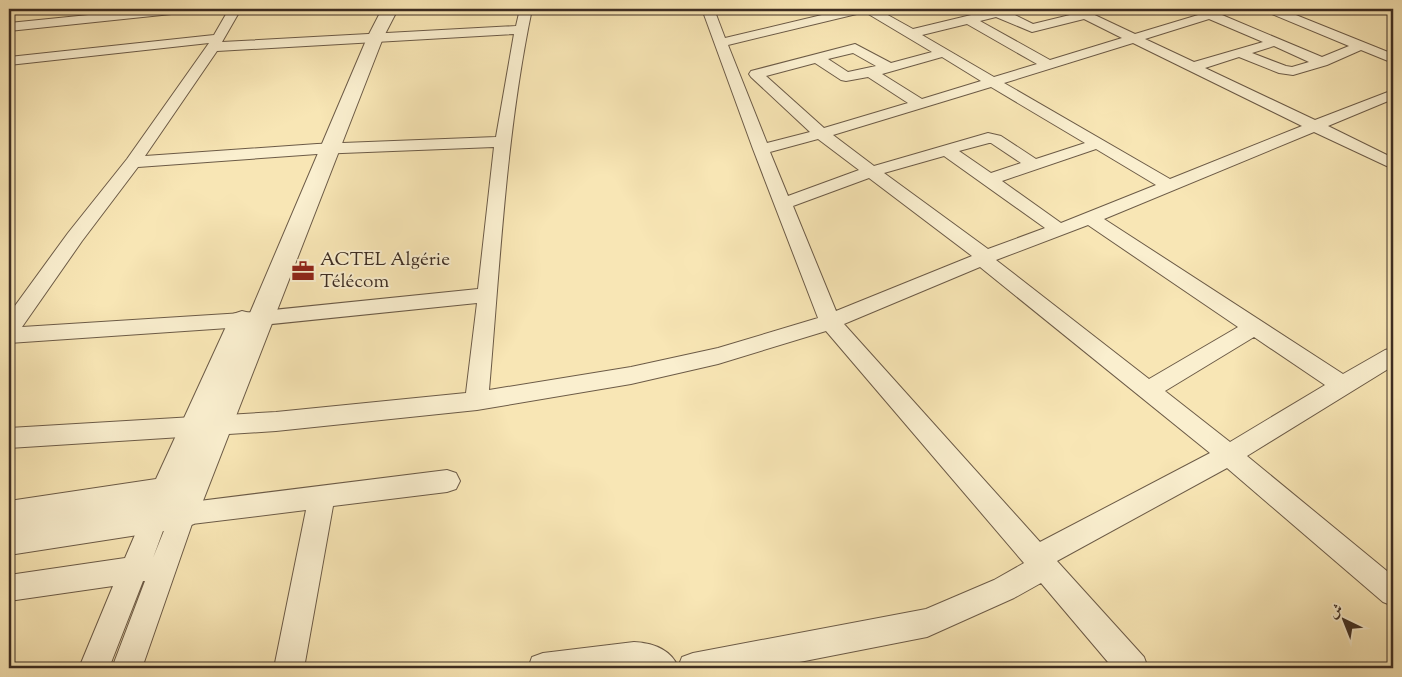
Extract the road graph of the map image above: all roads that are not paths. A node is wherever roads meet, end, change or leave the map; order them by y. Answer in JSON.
{"nodes":[{"id":1,"x":181,"y":9,"type":"edge"},
{"id":2,"x":235,"y":9,"type":"edge"},
{"id":3,"x":374,"y":9,"type":"edge"},
{"id":4,"x":390,"y":9,"type":"edge"},
{"id":5,"x":526,"y":9,"type":"edge"},
{"id":6,"x":708,"y":9,"type":"edge"},
{"id":7,"x":861,"y":9,"type":"edge"},
{"id":8,"x":869,"y":9,"type":"edge"},
{"id":9,"x":1230,"y":9,"type":"edge"},
{"id":10,"x":1271,"y":9,"type":"edge"},
{"id":11,"x":1079,"y":12,"type":"edge"},
{"id":12,"x":22,"y":15,"type":"dead end"},
{"id":13,"x":1210,"y":15,"type":"junction"},
{"id":14,"x":969,"y":20,"type":"junction"},
{"id":15,"x":10,"y":28,"type":"edge"},
{"id":16,"x":1032,"y":28,"type":"junction"},
{"id":17,"x":522,"y":30,"type":"junction"},
{"id":18,"x":910,"y":34,"type":"junction"},
{"id":19,"x":999,"y":37,"type":"junction"},
{"id":20,"x":370,"y":38,"type":"junction"},
{"id":21,"x":1136,"y":39,"type":"junction"},
{"id":22,"x":1274,"y":42,"type":"junction"},
{"id":23,"x":216,"y":43,"type":"junction"},
{"id":24,"x":720,"y":43,"type":"junction"},
{"id":25,"x":1362,"y":45,"type":"junction"},
{"id":26,"x":1240,"y":53,"type":"junction"},
{"id":27,"x":942,"y":54,"type":"junction"},
{"id":28,"x":817,"y":58,"type":"junction"},
{"id":29,"x":1393,"y":59,"type":"edge"},
{"id":30,"x":9,"y":61,"type":"edge"},
{"id":31,"x":1322,"y":62,"type":"junction"},
{"id":32,"x":1049,"y":65,"type":"junction"},
{"id":33,"x":1192,"y":67,"type":"junction"},
{"id":34,"x":889,"y":68,"type":"junction"},
{"id":35,"x":870,"y":72,"type":"junction"},
{"id":36,"x":756,"y":74,"type":"junction"},
{"id":37,"x":734,"y":80,"type":"junction"},
{"id":38,"x":992,"y":83,"type":"junction"},
{"id":39,"x":1393,"y":94,"type":"edge"},
{"id":40,"x":920,"y":104,"type":"junction"},
{"id":41,"x":1315,"y":127,"type":"junction"},
{"id":42,"x":821,"y":134,"type":"junction"},
{"id":43,"x":503,"y":142,"type":"junction"},
{"id":44,"x":1097,"y":144,"type":"junction"},
{"id":45,"x":323,"y":148,"type":"junction"},
{"id":46,"x":761,"y":149,"type":"junction"},
{"id":47,"x":947,"y":150,"type":"junction"},
{"id":48,"x":133,"y":162,"type":"junction"},
{"id":49,"x":1393,"y":164,"type":"edge"},
{"id":50,"x":1035,"y":165,"type":"junction"},
{"id":51,"x":870,"y":172,"type":"junction"},
{"id":52,"x":988,"y":180,"type":"junction"},
{"id":53,"x":1170,"y":186,"type":"junction"},
{"id":54,"x":783,"y":204,"type":"junction"},
{"id":55,"x":1090,"y":218,"type":"junction"},
{"id":56,"x":1059,"y":230,"type":"junction"},
{"id":57,"x":984,"y":258,"type":"junction"},
{"id":58,"x":488,"y":295,"type":"junction"},
{"id":59,"x":252,"y":318,"type":"junction"},
{"id":60,"x":830,"y":322,"type":"junction"},
{"id":61,"x":1254,"y":327,"type":"junction"},
{"id":62,"x":9,"y":329,"type":"edge"},
{"id":63,"x":9,"y":335,"type":"edge"},
{"id":64,"x":1393,"y":356,"type":"edge"},
{"id":65,"x":1342,"y":385,"type":"junction"},
{"id":66,"x":1147,"y":391,"type":"junction"},
{"id":67,"x":477,"y":401,"type":"junction"},
{"id":68,"x":205,"y":427,"type":"junction"},
{"id":69,"x":9,"y":438,"type":"edge"},
{"id":70,"x":1229,"y":455,"type":"junction"},
{"id":71,"x":447,"y":481,"type":"dead end"},
{"id":72,"x":322,"y":496,"type":"junction"},
{"id":73,"x":174,"y":502,"type":"junction"},
{"id":74,"x":9,"y":515,"type":"edge"},
{"id":75,"x":9,"y":540,"type":"edge"},
{"id":76,"x":1040,"y":563,"type":"junction"},
{"id":77,"x":165,"y":565,"type":"junction"},
{"id":78,"x":134,"y":569,"type":"junction"},
{"id":79,"x":9,"y":588,"type":"edge"},
{"id":80,"x":1393,"y":593,"type":"edge"},
{"id":81,"x":94,"y":668,"type":"edge"},
{"id":82,"x":127,"y":668,"type":"edge"},
{"id":83,"x":289,"y":668,"type":"edge"},
{"id":84,"x":544,"y":668,"type":"edge"},
{"id":85,"x":664,"y":668,"type":"edge"},
{"id":86,"x":693,"y":668,"type":"edge"},
{"id":87,"x":1133,"y":668,"type":"edge"}],
"edges":[{"from":1,"to":15,"type":"street"},
{"from":2,"to":23,"type":"street"},
{"from":3,"to":20,"type":"street"},
{"from":4,"to":20,"type":"street"},
{"from":5,"to":17,"type":"street"},
{"from":6,"to":24,"type":"street"},
{"from":7,"to":24,"type":"street"},
{"from":8,"to":18,"type":"street"},
{"from":9,"to":13,"type":"street"},
{"from":10,"to":25,"type":"street"},
{"from":11,"to":16,"type":"street"},
{"from":11,"to":21,"type":"street"},
{"from":12,"to":15,"type":"street"},
{"from":13,"to":21,"type":"street"},
{"from":13,"to":22,"type":"street"},
{"from":14,"to":16,"type":"street"},
{"from":14,"to":18,"type":"street"},
{"from":14,"to":19,"type":"street"},
{"from":16,"to":19,"type":"street"},
{"from":17,"to":20,"type":"street"},
{"from":17,"to":43,"type":"street"},
{"from":18,"to":27,"type":"street"},
{"from":19,"to":32,"type":"street"},
{"from":20,"to":23,"type":"street"},
{"from":20,"to":45,"type":"street"},
{"from":21,"to":32,"type":"street"},
{"from":21,"to":33,"type":"street"},
{"from":22,"to":26,"type":"street"},
{"from":22,"to":31,"type":"street"},
{"from":23,"to":30,"type":"street"},
{"from":23,"to":48,"type":"street"},
{"from":24,"to":37,"type":"street"},
{"from":25,"to":29,"type":"street"},
{"from":25,"to":31,"type":"street"},
{"from":26,"to":31,"type":"street"},
{"from":26,"to":33,"type":"street"},
{"from":27,"to":34,"type":"street"},
{"from":27,"to":38,"type":"street"},
{"from":28,"to":34,"type":"street"},
{"from":28,"to":35,"type":"street"},
{"from":28,"to":36,"type":"street"},
{"from":32,"to":38,"type":"street"},
{"from":33,"to":41,"type":"street"},
{"from":34,"to":35,"type":"street"},
{"from":35,"to":40,"type":"street"},
{"from":36,"to":37,"type":"street"},
{"from":36,"to":42,"type":"street"},
{"from":37,"to":46,"type":"street"},
{"from":38,"to":40,"type":"street"},
{"from":38,"to":44,"type":"street"},
{"from":39,"to":41,"type":"street"},
{"from":40,"to":42,"type":"street"},
{"from":41,"to":49,"type":"street"},
{"from":41,"to":53,"type":"street"},
{"from":42,"to":46,"type":"street"},
{"from":42,"to":51,"type":"street"},
{"from":43,"to":45,"type":"street"},
{"from":43,"to":58,"type":"street"},
{"from":44,"to":50,"type":"street"},
{"from":44,"to":53,"type":"street"},
{"from":45,"to":48,"type":"street"},
{"from":45,"to":59,"type":"street"},
{"from":46,"to":54,"type":"street"},
{"from":47,"to":50,"type":"street"},
{"from":47,"to":51,"type":"street"},
{"from":47,"to":52,"type":"street"},
{"from":48,"to":62,"type":"street"},
{"from":50,"to":52,"type":"street"},
{"from":51,"to":54,"type":"street"},
{"from":51,"to":57,"type":"street"},
{"from":52,"to":56,"type":"street"},
{"from":53,"to":55,"type":"street"},
{"from":54,"to":60,"type":"street"},
{"from":55,"to":56,"type":"street"},
{"from":55,"to":61,"type":"street"},
{"from":56,"to":57,"type":"street"},
{"from":57,"to":60,"type":"street"},
{"from":57,"to":66,"type":"street"},
{"from":58,"to":59,"type":"street"},
{"from":58,"to":67,"type":"street"},
{"from":59,"to":63,"type":"street"},
{"from":59,"to":68,"type":"street"},
{"from":60,"to":67,"type":"street"},
{"from":60,"to":76,"type":"street"},
{"from":61,"to":65,"type":"street"},
{"from":61,"to":66,"type":"street"},
{"from":64,"to":65,"type":"street"},
{"from":65,"to":70,"type":"street"},
{"from":66,"to":70,"type":"street"},
{"from":67,"to":68,"type":"street"},
{"from":68,"to":69,"type":"street"},
{"from":68,"to":73,"type":"street"},
{"from":70,"to":76,"type":"street"},
{"from":70,"to":80,"type":"street"},
{"from":71,"to":72,"type":"street"},
{"from":72,"to":73,"type":"street"},
{"from":72,"to":83,"type":"street"},
{"from":73,"to":74,"type":"street"},
{"from":73,"to":75,"type":"street"},
{"from":73,"to":77,"type":"street"},
{"from":73,"to":78,"type":"street"},
{"from":76,"to":86,"type":"street"},
{"from":76,"to":87,"type":"street"},
{"from":77,"to":78,"type":"street"},
{"from":77,"to":82,"type":"street"},
{"from":78,"to":79,"type":"street"},
{"from":78,"to":81,"type":"street"},
{"from":84,"to":85,"type":"street"}]}
